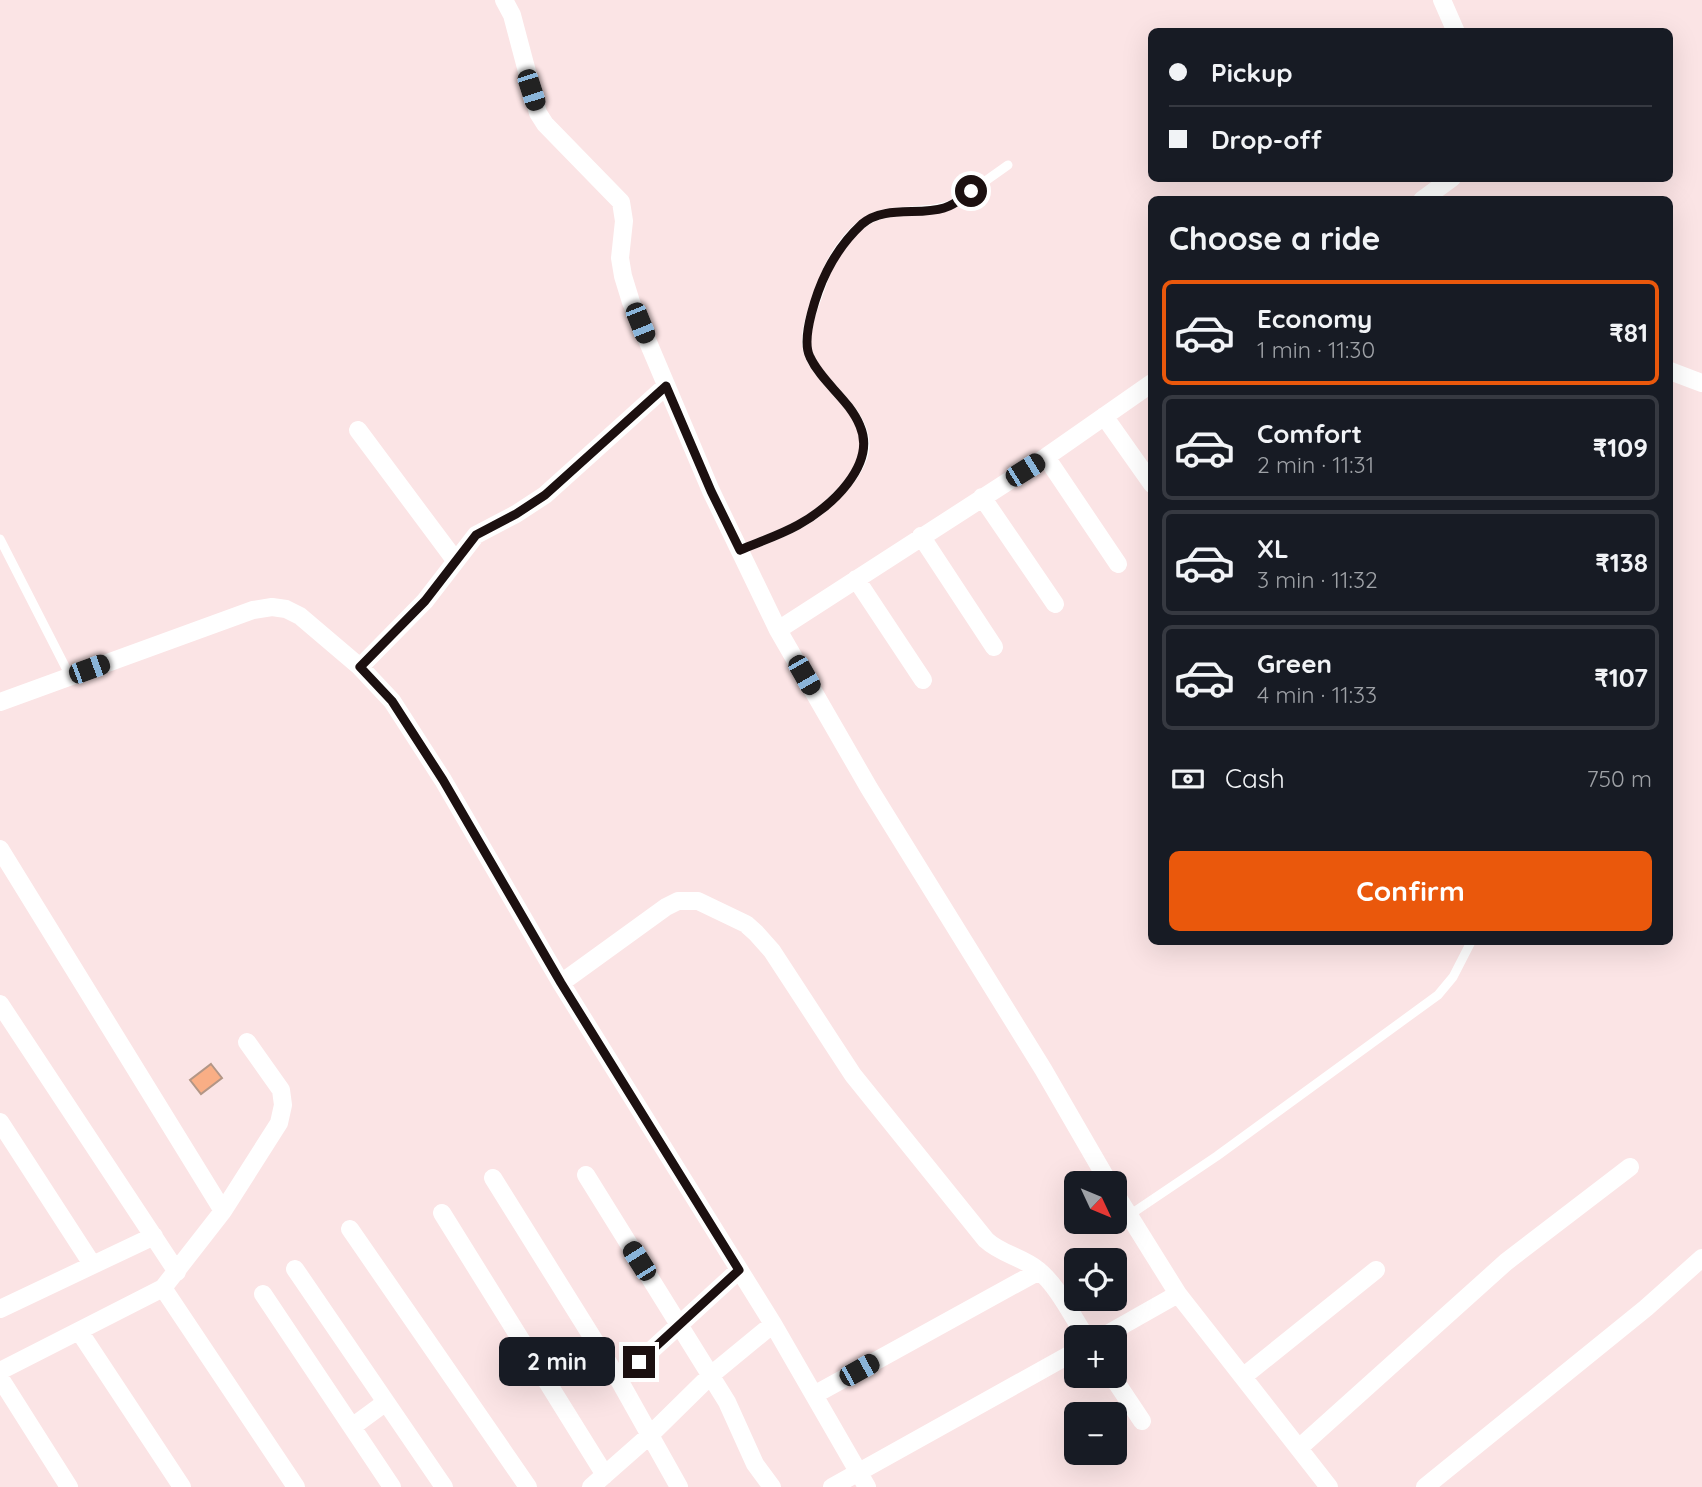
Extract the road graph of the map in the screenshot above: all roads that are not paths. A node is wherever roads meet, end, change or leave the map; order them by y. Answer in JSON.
{"nodes":[{"id":1,"x":504,"y":0,"type":"edge"},
{"id":2,"x":1442,"y":0,"type":"edge"},
{"id":3,"x":1454,"y":28,"type":"edge"},
{"id":4,"x":1008,"y":165,"type":"dead end"},
{"id":5,"x":1447,"y":182,"type":"edge"},
{"id":6,"x":1427,"y":196,"type":"edge"},
{"id":7,"x":1673,"y":373,"type":"edge"},
{"id":8,"x":1702,"y":383,"type":"edge"},
{"id":9,"x":666,"y":386,"type":"junction"},
{"id":10,"x":1148,"y":386,"type":"edge"},
{"id":11,"x":1104,"y":416,"type":"junction"},
{"id":12,"x":358,"y":430,"type":"dead end"},
{"id":13,"x":1046,"y":457,"type":"junction"},
{"id":14,"x":1148,"y":478,"type":"edge"},
{"id":15,"x":982,"y":497,"type":"junction"},
{"id":16,"x":921,"y":536,"type":"junction"},
{"id":17,"x":0,"y":539,"type":"edge"},
{"id":18,"x":740,"y":550,"type":"junction"},
{"id":19,"x":455,"y":560,"type":"junction"},
{"id":20,"x":1118,"y":564,"type":"dead end"},
{"id":21,"x":856,"y":579,"type":"junction"},
{"id":22,"x":1055,"y":604,"type":"dead end"},
{"id":23,"x":778,"y":630,"type":"junction"},
{"id":24,"x":994,"y":647,"type":"dead end"},
{"id":25,"x":360,"y":667,"type":"junction"},
{"id":26,"x":70,"y":676,"type":"junction"},
{"id":27,"x":923,"y":680,"type":"dead end"},
{"id":28,"x":0,"y":702,"type":"edge"},
{"id":29,"x":0,"y":849,"type":"edge"},
{"id":30,"x":1469,"y":945,"type":"edge"},
{"id":31,"x":561,"y":983,"type":"junction"},
{"id":32,"x":0,"y":1004,"type":"edge"},
{"id":33,"x":247,"y":1042,"type":"dead end"},
{"id":34,"x":0,"y":1122,"type":"edge"},
{"id":35,"x":1630,"y":1167,"type":"dead end"},
{"id":36,"x":1102,"y":1171,"type":"edge"},
{"id":37,"x":586,"y":1175,"type":"dead end"},
{"id":38,"x":493,"y":1178,"type":"dead end"},
{"id":39,"x":223,"y":1211,"type":"junction"},
{"id":40,"x":442,"y":1213,"type":"dead end"},
{"id":41,"x":1128,"y":1216,"type":"joint"},
{"id":42,"x":350,"y":1229,"type":"dead end"},
{"id":43,"x":154,"y":1236,"type":"junction"},
{"id":44,"x":1702,"y":1258,"type":"edge"},
{"id":45,"x":92,"y":1264,"type":"junction"},
{"id":46,"x":295,"y":1269,"type":"dead end"},
{"id":47,"x":739,"y":1270,"type":"junction"},
{"id":48,"x":1376,"y":1270,"type":"dead end"},
{"id":49,"x":1039,"y":1271,"type":"junction"},
{"id":50,"x":177,"y":1272,"type":"junction"},
{"id":51,"x":163,"y":1288,"type":"junction"},
{"id":52,"x":263,"y":1294,"type":"dead end"},
{"id":53,"x":1178,"y":1294,"type":"junction"},
{"id":54,"x":0,"y":1309,"type":"edge"},
{"id":55,"x":773,"y":1324,"type":"junction"},
{"id":56,"x":680,"y":1325,"type":"junction"},
{"id":57,"x":1078,"y":1325,"type":"edge"},
{"id":58,"x":1122,"y":1325,"type":"edge"},
{"id":59,"x":79,"y":1331,"type":"junction"},
{"id":60,"x":1064,"y":1358,"type":"edge"},
{"id":61,"x":0,"y":1371,"type":"edge"},
{"id":62,"x":711,"y":1375,"type":"junction"},
{"id":63,"x":1244,"y":1376,"type":"junction"},
{"id":64,"x":0,"y":1378,"type":"edge"},
{"id":65,"x":619,"y":1380,"type":"junction"},
{"id":66,"x":1120,"y":1388,"type":"edge"},
{"id":67,"x":814,"y":1395,"type":"junction"},
{"id":68,"x":386,"y":1402,"type":"junction"},
{"id":69,"x":1142,"y":1421,"type":"dead end"},
{"id":70,"x":352,"y":1427,"type":"junction"},
{"id":71,"x":650,"y":1435,"type":"junction"},
{"id":72,"x":1299,"y":1448,"type":"junction"},
{"id":73,"x":863,"y":1480,"type":"edge"},
{"id":74,"x":598,"y":1481,"type":"edge"},
{"id":75,"x":69,"y":1487,"type":"edge"},
{"id":76,"x":182,"y":1487,"type":"edge"},
{"id":77,"x":296,"y":1487,"type":"edge"},
{"id":78,"x":392,"y":1487,"type":"edge"},
{"id":79,"x":444,"y":1487,"type":"edge"},
{"id":80,"x":528,"y":1487,"type":"edge"},
{"id":81,"x":679,"y":1487,"type":"edge"},
{"id":82,"x":772,"y":1487,"type":"edge"},
{"id":83,"x":832,"y":1487,"type":"edge"},
{"id":84,"x":1329,"y":1487,"type":"edge"},
{"id":85,"x":1425,"y":1487,"type":"edge"}],
"edges":[{"from":1,"to":9,"type":"street"},
{"from":2,"to":3,"type":"street"},
{"from":4,"to":18,"type":"lane"},
{"from":5,"to":6,"type":"street"},
{"from":7,"to":8,"type":"street"},
{"from":9,"to":18,"type":"street"},
{"from":9,"to":19,"type":"street"},
{"from":10,"to":11,"type":"street"},
{"from":11,"to":13,"type":"street"},
{"from":11,"to":14,"type":"street"},
{"from":12,"to":19,"type":"street"},
{"from":13,"to":15,"type":"street"},
{"from":13,"to":20,"type":"street"},
{"from":15,"to":16,"type":"street"},
{"from":15,"to":22,"type":"street"},
{"from":16,"to":21,"type":"street"},
{"from":16,"to":24,"type":"street"},
{"from":17,"to":26,"type":"lane"},
{"from":18,"to":23,"type":"street"},
{"from":19,"to":25,"type":"street"},
{"from":21,"to":23,"type":"street"},
{"from":21,"to":27,"type":"street"},
{"from":23,"to":36,"type":"street"},
{"from":25,"to":26,"type":"street"},
{"from":25,"to":31,"type":"street"},
{"from":26,"to":28,"type":"street"},
{"from":29,"to":39,"type":"street"},
{"from":30,"to":41,"type":"lane"},
{"from":31,"to":47,"type":"street"},
{"from":31,"to":49,"type":"street"},
{"from":32,"to":43,"type":"street"},
{"from":33,"to":39,"type":"street"},
{"from":34,"to":45,"type":"street"},
{"from":35,"to":72,"type":"street"},
{"from":37,"to":56,"type":"street"},
{"from":38,"to":65,"type":"street"},
{"from":39,"to":50,"type":"street"},
{"from":40,"to":74,"type":"street"},
{"from":41,"to":53,"type":"street"},
{"from":42,"to":80,"type":"street"},
{"from":43,"to":45,"type":"street"},
{"from":43,"to":50,"type":"street"},
{"from":44,"to":85,"type":"street"},
{"from":45,"to":54,"type":"street"},
{"from":46,"to":68,"type":"street"},
{"from":47,"to":55,"type":"street"},
{"from":47,"to":56,"type":"street"},
{"from":48,"to":63,"type":"street"},
{"from":49,"to":57,"type":"street"},
{"from":49,"to":67,"type":"street"},
{"from":50,"to":51,"type":"street"},
{"from":51,"to":59,"type":"street"},
{"from":51,"to":77,"type":"street"},
{"from":52,"to":70,"type":"street"},
{"from":53,"to":58,"type":"street"},
{"from":53,"to":63,"type":"street"},
{"from":55,"to":62,"type":"street"},
{"from":55,"to":67,"type":"street"},
{"from":56,"to":62,"type":"street"},
{"from":56,"to":65,"type":"street"},
{"from":59,"to":61,"type":"street"},
{"from":59,"to":76,"type":"street"},
{"from":60,"to":73,"type":"street"},
{"from":62,"to":71,"type":"street"},
{"from":62,"to":82,"type":"street"},
{"from":63,"to":72,"type":"street"},
{"from":64,"to":75,"type":"street"},
{"from":65,"to":71,"type":"street"},
{"from":66,"to":69,"type":"street"},
{"from":67,"to":73,"type":"street"},
{"from":68,"to":70,"type":"street"},
{"from":68,"to":79,"type":"street"},
{"from":70,"to":78,"type":"street"},
{"from":71,"to":74,"type":"street"},
{"from":71,"to":81,"type":"street"},
{"from":72,"to":84,"type":"street"},
{"from":73,"to":83,"type":"street"}]}
